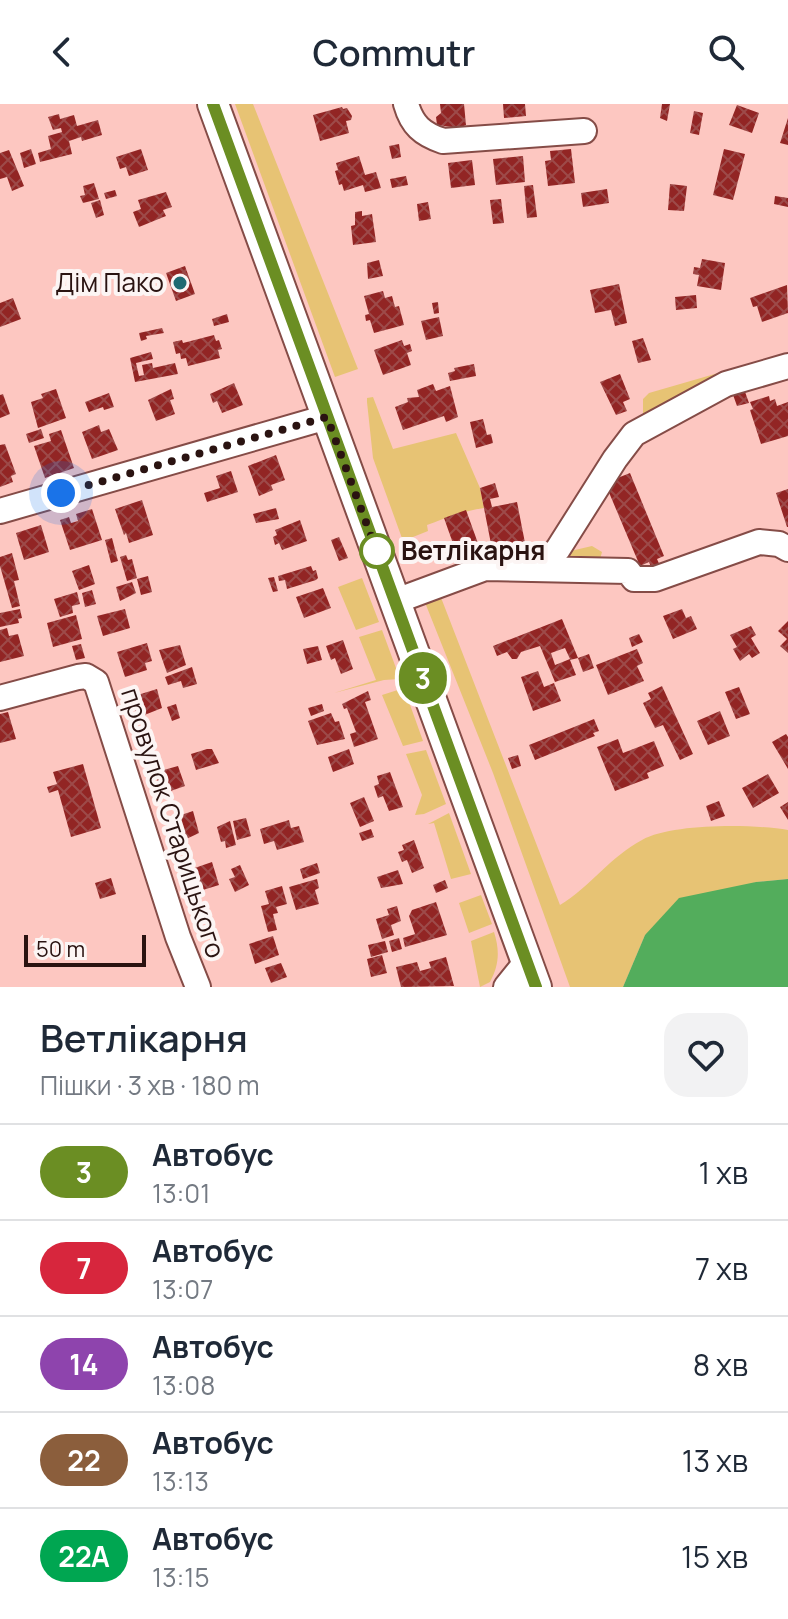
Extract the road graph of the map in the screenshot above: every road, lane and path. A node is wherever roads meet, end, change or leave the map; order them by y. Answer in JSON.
{"nodes":[{"id":1,"x":213,"y":104,"type":"edge"},
{"id":2,"x":406,"y":104,"type":"edge"},
{"id":3,"x":584,"y":131,"type":"dead end"},
{"id":4,"x":788,"y":366,"type":"edge"},
{"id":5,"x":327,"y":417,"type":"junction"},
{"id":6,"x":0,"y":511,"type":"edge"},
{"id":7,"x":788,"y":549,"type":"edge"},
{"id":8,"x":540,"y":568,"type":"junction"},
{"id":9,"x":396,"y":601,"type":"junction"},
{"id":10,"x":0,"y":698,"type":"edge"},
{"id":11,"x":531,"y":974,"type":"edge"},
{"id":12,"x":198,"y":987,"type":"edge"},
{"id":13,"x":506,"y":987,"type":"edge"}],
"edges":[{"from":1,"to":5,"type":"main road"},
{"from":2,"to":3,"type":"street"},
{"from":4,"to":8,"type":"street"},
{"from":5,"to":6,"type":"street"},
{"from":5,"to":9,"type":"main road"},
{"from":7,"to":8,"type":"street"},
{"from":8,"to":9,"type":"street"},
{"from":9,"to":11,"type":"main road"},
{"from":10,"to":12,"type":"street","name":"провулок Старицького"},
{"from":11,"to":13,"type":"street"}]}
